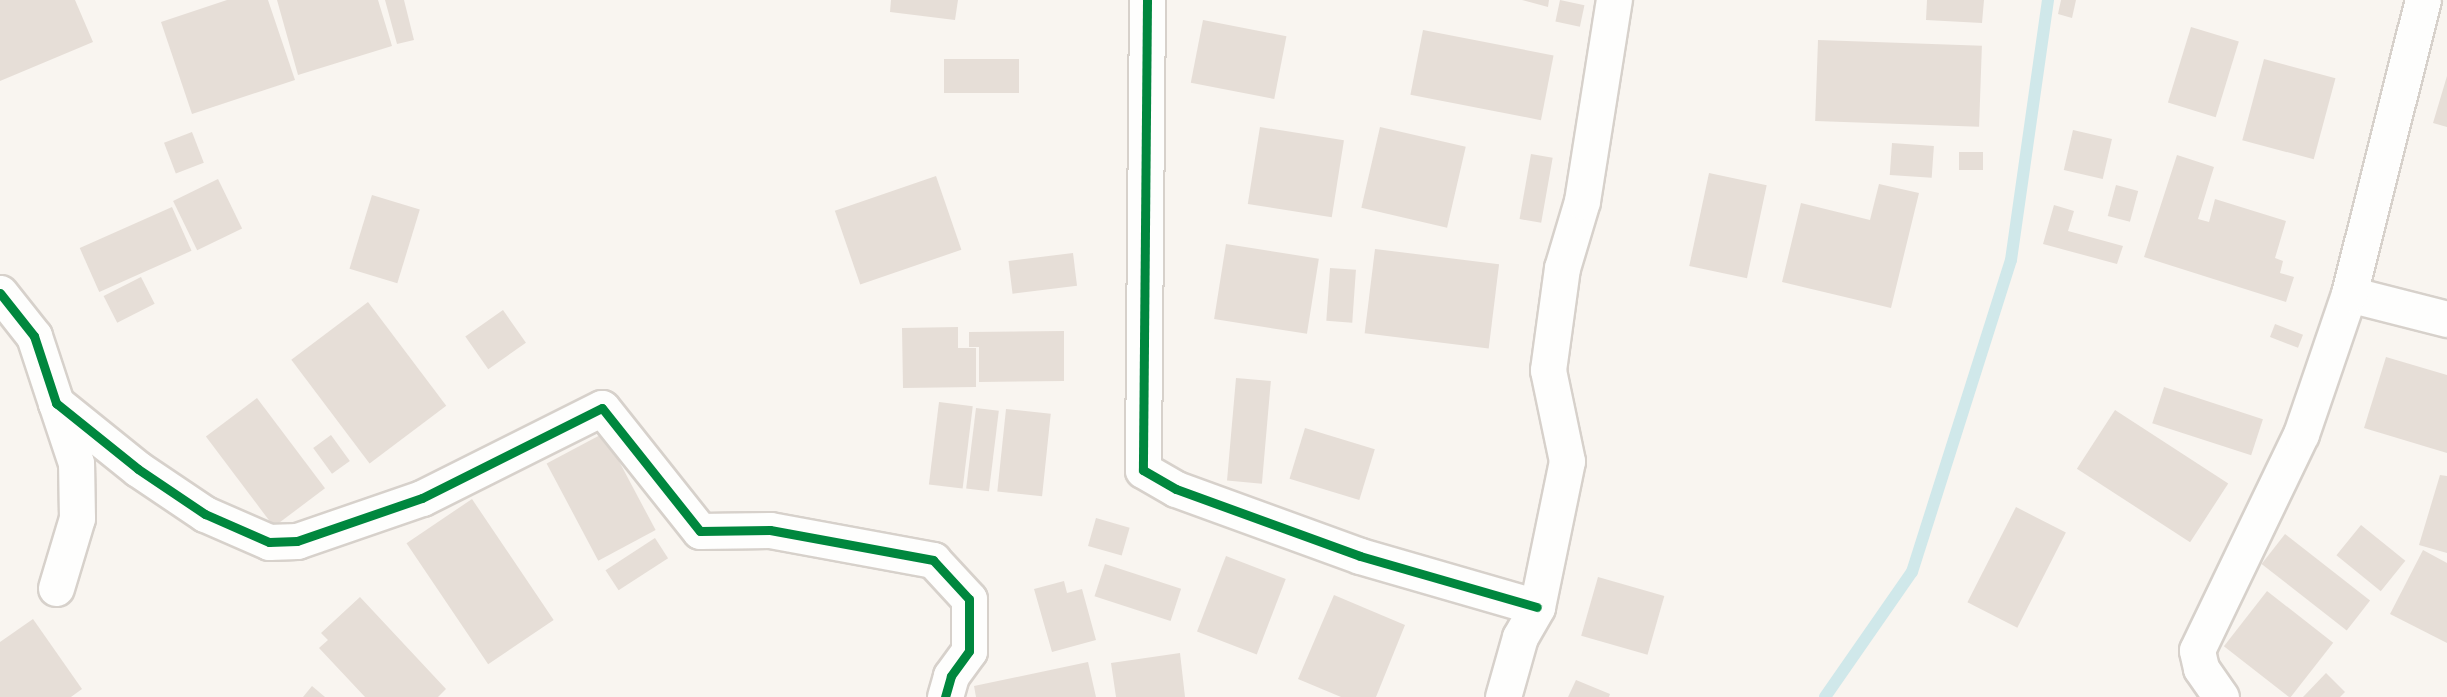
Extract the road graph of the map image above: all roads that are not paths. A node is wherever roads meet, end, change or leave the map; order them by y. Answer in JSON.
{"nodes":[{"id":1,"x":1147,"y":0,"type":"edge"},
{"id":2,"x":1614,"y":0,"type":"edge"},
{"id":3,"x":2423,"y":0,"type":"edge"},
{"id":4,"x":2349,"y":294,"type":"junction"},
{"id":5,"x":4,"y":306,"type":"edge"},
{"id":6,"x":2447,"y":319,"type":"edge"},
{"id":7,"x":56,"y":403,"type":"junction"},
{"id":8,"x":56,"y":587,"type":"dead end"},
{"id":9,"x":1537,"y":607,"type":"junction"},
{"id":10,"x":945,"y":697,"type":"edge"},
{"id":11,"x":1503,"y":697,"type":"edge"},
{"id":12,"x":2221,"y":697,"type":"edge"}],
"edges":[{"from":1,"to":9,"type":"street"},
{"from":2,"to":9,"type":"street"},
{"from":3,"to":4,"type":"street"},
{"from":4,"to":6,"type":"street"},
{"from":4,"to":12,"type":"street"},
{"from":5,"to":7,"type":"street"},
{"from":7,"to":8,"type":"street"},
{"from":7,"to":10,"type":"street"},
{"from":9,"to":11,"type":"street"}]}
